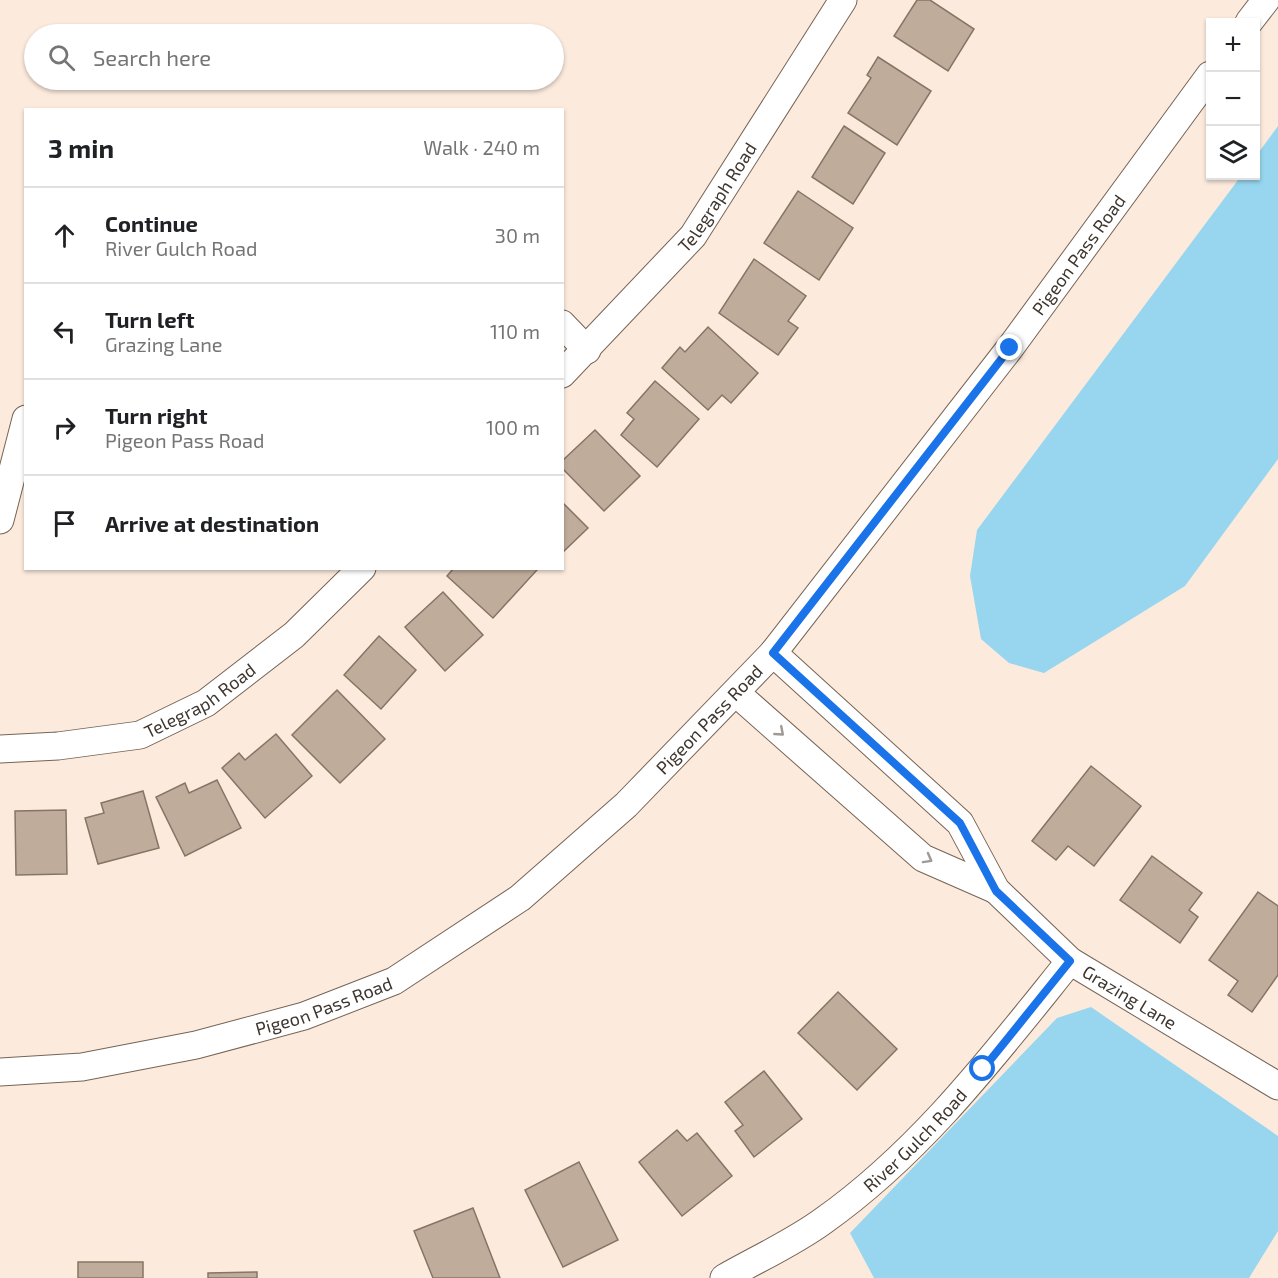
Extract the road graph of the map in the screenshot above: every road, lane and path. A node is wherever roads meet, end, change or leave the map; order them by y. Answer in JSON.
{"nodes":[{"id":1,"x":843,"y":0,"type":"edge"},
{"id":2,"x":1266,"y":0,"type":"edge"},
{"id":3,"x":1252,"y":18,"type":"edge"},
{"id":4,"x":1206,"y":80,"type":"edge"},
{"id":5,"x":564,"y":326,"type":"edge"},
{"id":6,"x":587,"y":350,"type":"junction"},
{"id":7,"x":564,"y":372,"type":"edge"},
{"id":8,"x":24,"y":427,"type":"edge"},
{"id":9,"x":0,"y":520,"type":"edge"},
{"id":10,"x":360,"y":570,"type":"edge"},
{"id":11,"x":773,"y":653,"type":"junction"},
{"id":12,"x":736,"y":693,"type":"junction"},
{"id":13,"x":0,"y":749,"type":"edge"},
{"id":14,"x":996,"y":891,"type":"junction"},
{"id":15,"x":1070,"y":961,"type":"junction"},
{"id":16,"x":0,"y":1072,"type":"edge"},
{"id":17,"x":1278,"y":1086,"type":"edge"},
{"id":18,"x":724,"y":1278,"type":"edge"}],
"edges":[{"from":1,"to":6,"type":"street","name":"Telegraph Road"},
{"from":2,"to":3,"type":"street"},
{"from":4,"to":11,"type":"street","name":"Pigeon Pass Road"},
{"from":5,"to":6,"type":"street"},
{"from":6,"to":7,"type":"street","name":"Telegraph Road"},
{"from":8,"to":9,"type":"street"},
{"from":10,"to":13,"type":"street","name":"Telegraph Road"},
{"from":11,"to":12,"type":"street","name":"Pigeon Pass Road"},
{"from":11,"to":14,"type":"street","name":"Grazing Lane"},
{"from":12,"to":14,"type":"street","name":"Grazing Lane","one_way":true},
{"from":12,"to":16,"type":"street","name":"Pigeon Pass Road"},
{"from":14,"to":15,"type":"street","name":"Grazing Lane"},
{"from":15,"to":17,"type":"street","name":"Grazing Lane"},
{"from":15,"to":18,"type":"street","name":"River Gulch Road"}]}
